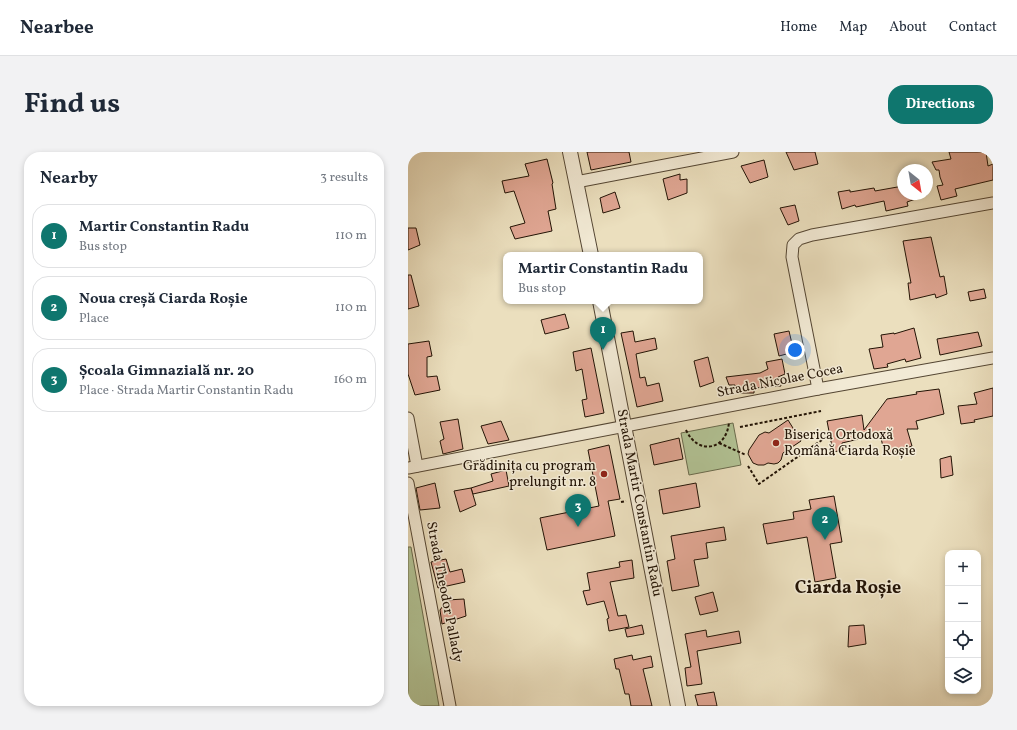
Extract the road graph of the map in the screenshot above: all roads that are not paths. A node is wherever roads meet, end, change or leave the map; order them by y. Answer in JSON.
{"nodes":[{"id":1,"x":570,"y":152,"type":"edge"},
{"id":2,"x":734,"y":152,"type":"edge"},
{"id":3,"x":576,"y":182,"type":"junction"},
{"id":4,"x":993,"y":203,"type":"edge"},
{"id":5,"x":589,"y":252,"type":"edge"},
{"id":6,"x":601,"y":304,"type":"edge"},
{"id":7,"x":993,"y":358,"type":"edge"},
{"id":8,"x":818,"y":389,"type":"junction"},
{"id":9,"x":408,"y":418,"type":"edge"},
{"id":10,"x":624,"y":426,"type":"junction"},
{"id":11,"x":413,"y":467,"type":"edge"},
{"id":12,"x":408,"y":483,"type":"edge"},
{"id":13,"x":450,"y":706,"type":"edge"},
{"id":14,"x":678,"y":706,"type":"edge"}],
"edges":[{"from":1,"to":3,"type":"street"},
{"from":2,"to":3,"type":"street"},
{"from":3,"to":5,"type":"street"},
{"from":4,"to":8,"type":"street"},
{"from":6,"to":10,"type":"street","name":"Strada Martir Constantin Radu"},
{"from":7,"to":8,"type":"street","name":"Strada Nicolae Cocea"},
{"from":8,"to":10,"type":"street","name":"Strada Nicolae Cocea"},
{"from":9,"to":11,"type":"street"},
{"from":10,"to":11,"type":"street","name":"Strada Nicolae Cocea"},
{"from":10,"to":14,"type":"street","name":"Strada Martir Constantin Radu"},
{"from":12,"to":13,"type":"street","name":"Strada Theodor Pallady"}]}
